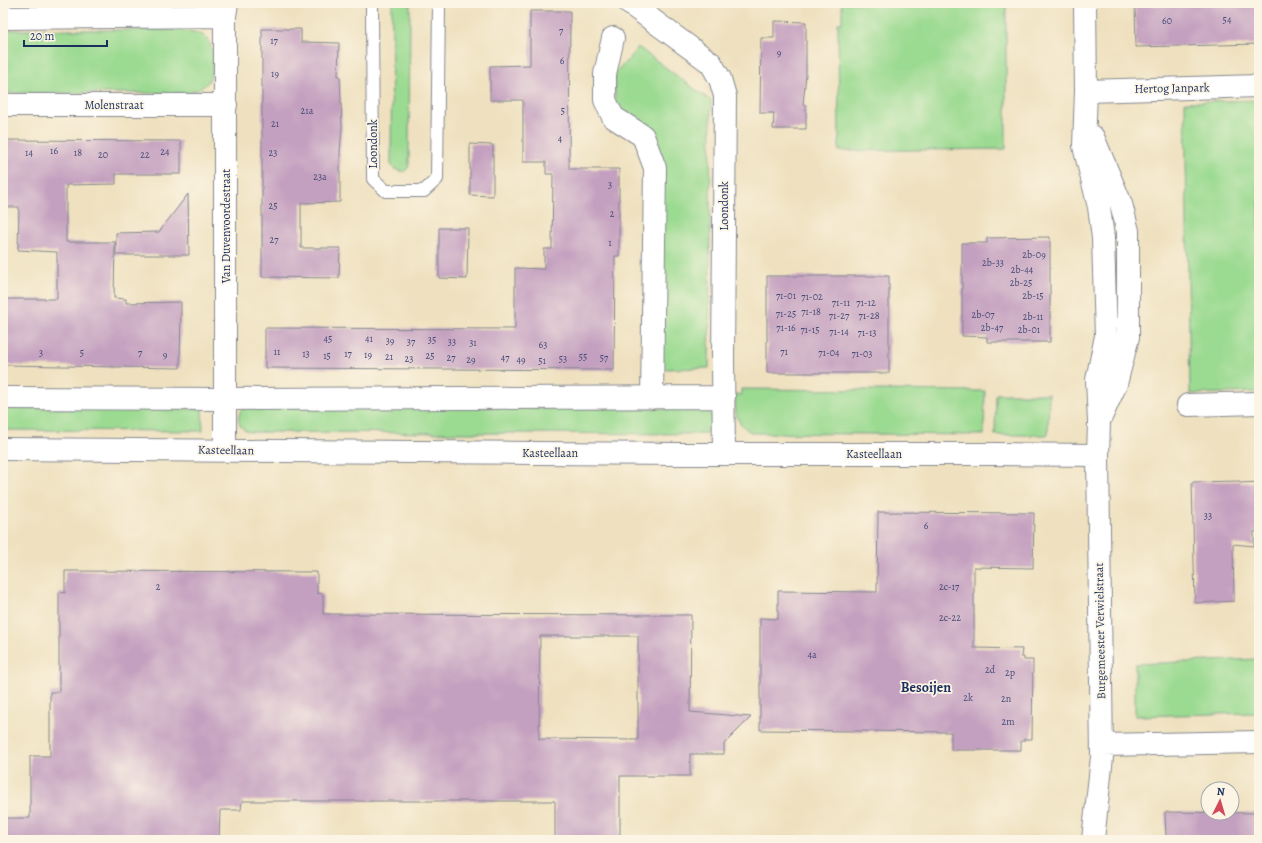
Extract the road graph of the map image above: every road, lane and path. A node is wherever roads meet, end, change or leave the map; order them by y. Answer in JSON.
{"nodes":[{"id":1,"x":372,"y":3,"type":"edge"},
{"id":2,"x":439,"y":3,"type":"edge"},
{"id":3,"x":629,"y":3,"type":"edge"},
{"id":4,"x":1085,"y":3,"type":"edge"},
{"id":5,"x":226,"y":10,"type":"edge"},
{"id":6,"x":42,"y":11,"type":"edge"},
{"id":7,"x":3,"y":18,"type":"edge"},
{"id":8,"x":613,"y":38,"type":"dead end"},
{"id":9,"x":1259,"y":86,"type":"edge"},
{"id":10,"x":1086,"y":91,"type":"junction"},
{"id":11,"x":3,"y":105,"type":"edge"},
{"id":12,"x":226,"y":105,"type":"junction"},
{"id":13,"x":724,"y":397,"type":"junction"},
{"id":14,"x":3,"y":398,"type":"edge"},
{"id":15,"x":652,"y":398,"type":"junction"},
{"id":16,"x":225,"y":399,"type":"junction"},
{"id":17,"x":1259,"y":403,"type":"edge"},
{"id":18,"x":1188,"y":405,"type":"dead end"},
{"id":19,"x":3,"y":449,"type":"edge"},
{"id":20,"x":225,"y":450,"type":"junction"},
{"id":21,"x":724,"y":454,"type":"junction"},
{"id":22,"x":1098,"y":455,"type":"junction"},
{"id":23,"x":1259,"y":742,"type":"edge"},
{"id":24,"x":1102,"y":745,"type":"junction"},
{"id":25,"x":1094,"y":840,"type":"edge"}],
"edges":[{"from":1,"to":2,"type":"lane","name":"Loondonk"},
{"from":3,"to":13,"type":"street","name":"Loondonk"},
{"from":4,"to":10,"type":"street","name":"Burgemeester Verwielstraat"},
{"from":5,"to":6,"type":"street"},
{"from":5,"to":12,"type":"street","name":"Van Duvenvoordestraat"},
{"from":6,"to":7,"type":"street"},
{"from":8,"to":15,"type":"street"},
{"from":9,"to":10,"type":"street","name":"Hertog Janpark"},
{"from":10,"to":22,"type":"street","name":"Burgemeester Verwielstraat"},
{"from":11,"to":12,"type":"street","name":"Molenstraat"},
{"from":12,"to":16,"type":"street","name":"Van Duvenvoordestraat"},
{"from":13,"to":15,"type":"street"},
{"from":13,"to":21,"type":"street","name":"Loondonk"},
{"from":14,"to":16,"type":"street"},
{"from":15,"to":16,"type":"street"},
{"from":16,"to":20,"type":"street","name":"Van Duvenvoordestraat"},
{"from":17,"to":18,"type":"street"},
{"from":19,"to":20,"type":"street","name":"Kasteellaan"},
{"from":20,"to":21,"type":"street","name":"Kasteellaan"},
{"from":21,"to":22,"type":"street","name":"Kasteellaan"},
{"from":22,"to":24,"type":"street","name":"Burgemeester Verwielstraat"},
{"from":23,"to":24,"type":"street"},
{"from":24,"to":25,"type":"street","name":"Burgemeester Verwielstraat"}]}
